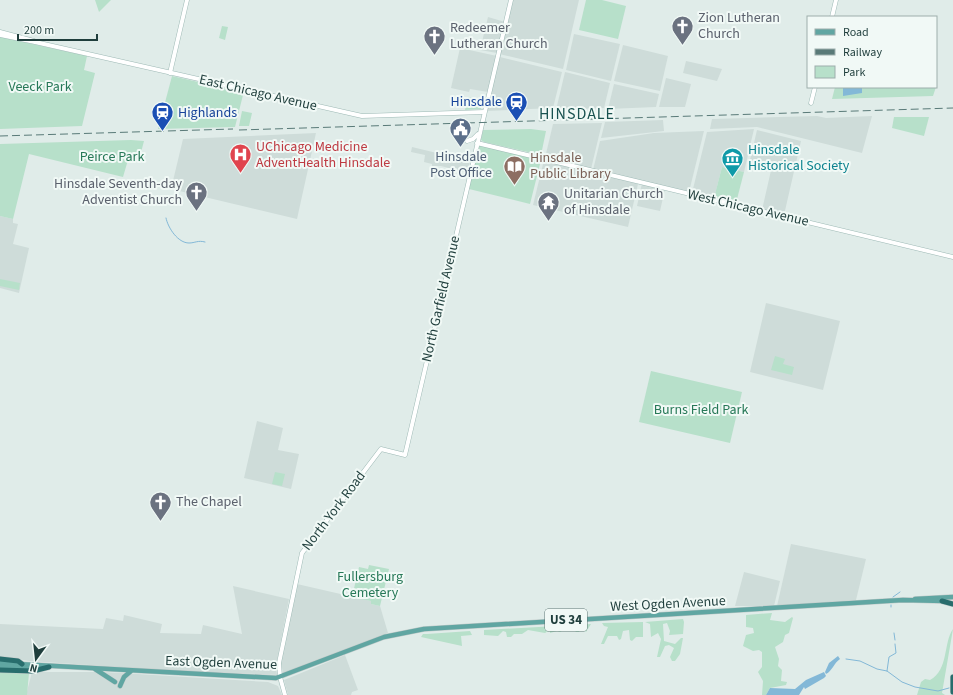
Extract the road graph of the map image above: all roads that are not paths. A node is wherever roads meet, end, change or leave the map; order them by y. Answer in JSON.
{"nodes":[{"id":1,"x":187,"y":0,"type":"edge"},
{"id":2,"x":511,"y":0,"type":"edge"},
{"id":3,"x":836,"y":0,"type":"edge"},
{"id":4,"x":832,"y":16,"type":"edge"},
{"id":5,"x":0,"y":32,"type":"edge"},
{"id":6,"x":0,"y":35,"type":"edge"},
{"id":7,"x":35,"y":42,"type":"junction"},
{"id":8,"x":170,"y":73,"type":"junction"},
{"id":9,"x":815,"y":88,"type":"edge"},
{"id":10,"x":811,"y":103,"type":"dead end"},
{"id":11,"x":484,"y":112,"type":"junction"},
{"id":12,"x":480,"y":130,"type":"junction"},
{"id":13,"x":467,"y":141,"type":"dead end"},
{"id":14,"x":477,"y":143,"type":"junction"},
{"id":15,"x":953,"y":257,"type":"edge"},
{"id":16,"x":381,"y":449,"type":"joint"},
{"id":17,"x":953,"y":597,"type":"edge"},
{"id":18,"x":913,"y":600,"type":"junction"},
{"id":19,"x":942,"y":601,"type":"joint"},
{"id":20,"x":953,"y":603,"type":"edge"},
{"id":21,"x":424,"y":629,"type":"joint"},
{"id":22,"x":0,"y":658,"type":"edge"},
{"id":23,"x":0,"y":663,"type":"edge"},
{"id":24,"x":22,"y":664,"type":"junction"},
{"id":25,"x":32,"y":666,"type":"junction"},
{"id":26,"x":49,"y":667,"type":"junction"},
{"id":27,"x":0,"y":668,"type":"edge"},
{"id":28,"x":95,"y":669,"type":"junction"},
{"id":29,"x":130,"y":671,"type":"junction"},
{"id":30,"x":280,"y":677,"type":"junction"},
{"id":31,"x":953,"y":677,"type":"edge"},
{"id":32,"x":115,"y":682,"type":"dead end"},
{"id":33,"x":120,"y":686,"type":"dead end"},
{"id":34,"x":953,"y":692,"type":"edge"},
{"id":35,"x":285,"y":695,"type":"edge"}],
"edges":[{"from":1,"to":8,"type":"main road"},
{"from":2,"to":11,"type":"main road","name":"North Garfield Avenue"},
{"from":3,"to":4,"type":"main road"},
{"from":5,"to":7,"type":"main road","name":"East Chicago Avenue"},
{"from":6,"to":7,"type":"main road","name":"East Chicago Avenue"},
{"from":7,"to":8,"type":"main road","name":"East Chicago Avenue"},
{"from":8,"to":11,"type":"main road","name":"East Chicago Avenue"},
{"from":9,"to":10,"type":"main road"},
{"from":11,"to":12,"type":"main road","name":"North Garfield Avenue"},
{"from":12,"to":13,"type":"main road"},
{"from":12,"to":14,"type":"main road","name":"North Garfield Avenue"},
{"from":14,"to":15,"type":"main road","name":"West Chicago Avenue"},
{"from":14,"to":16,"type":"main road","name":"North Garfield Avenue"},
{"from":16,"to":30,"type":"main road","name":"North York Road"},
{"from":17,"to":18,"type":"main road","name":"West Ogden Avenue","number":"US 34"},
{"from":18,"to":19,"type":"main road","name":"West Ogden Avenue","number":"US 34"},
{"from":18,"to":21,"type":"main road","name":"West Ogden Avenue","number":"US 34"},
{"from":19,"to":20,"type":"highway"},
{"from":21,"to":30,"type":"main road","name":"East Ogden Avenue","number":"US 34"},
{"from":22,"to":24,"type":"highway"},
{"from":23,"to":24,"type":"main road","name":"East Ogden Avenue","number":"US 34"},
{"from":24,"to":25,"type":"main road","name":"East Ogden Avenue","number":"US 34"},
{"from":25,"to":26,"type":"main road","name":"East Ogden Avenue","number":"US 34"},
{"from":25,"to":27,"type":"main road","name":"East Ogden Avenue","number":"US 34"},
{"from":26,"to":27,"type":"highway"},
{"from":26,"to":28,"type":"main road","name":"East Ogden Avenue","number":"US 34"},
{"from":28,"to":29,"type":"main road","name":"East Ogden Avenue","number":"US 34"},
{"from":28,"to":32,"type":"main road"},
{"from":29,"to":30,"type":"main road","name":"East Ogden Avenue","number":"US 34"},
{"from":29,"to":33,"type":"main road"},
{"from":30,"to":35,"type":"main road","name":"North York Road"},
{"from":31,"to":34,"type":"highway"}]}
